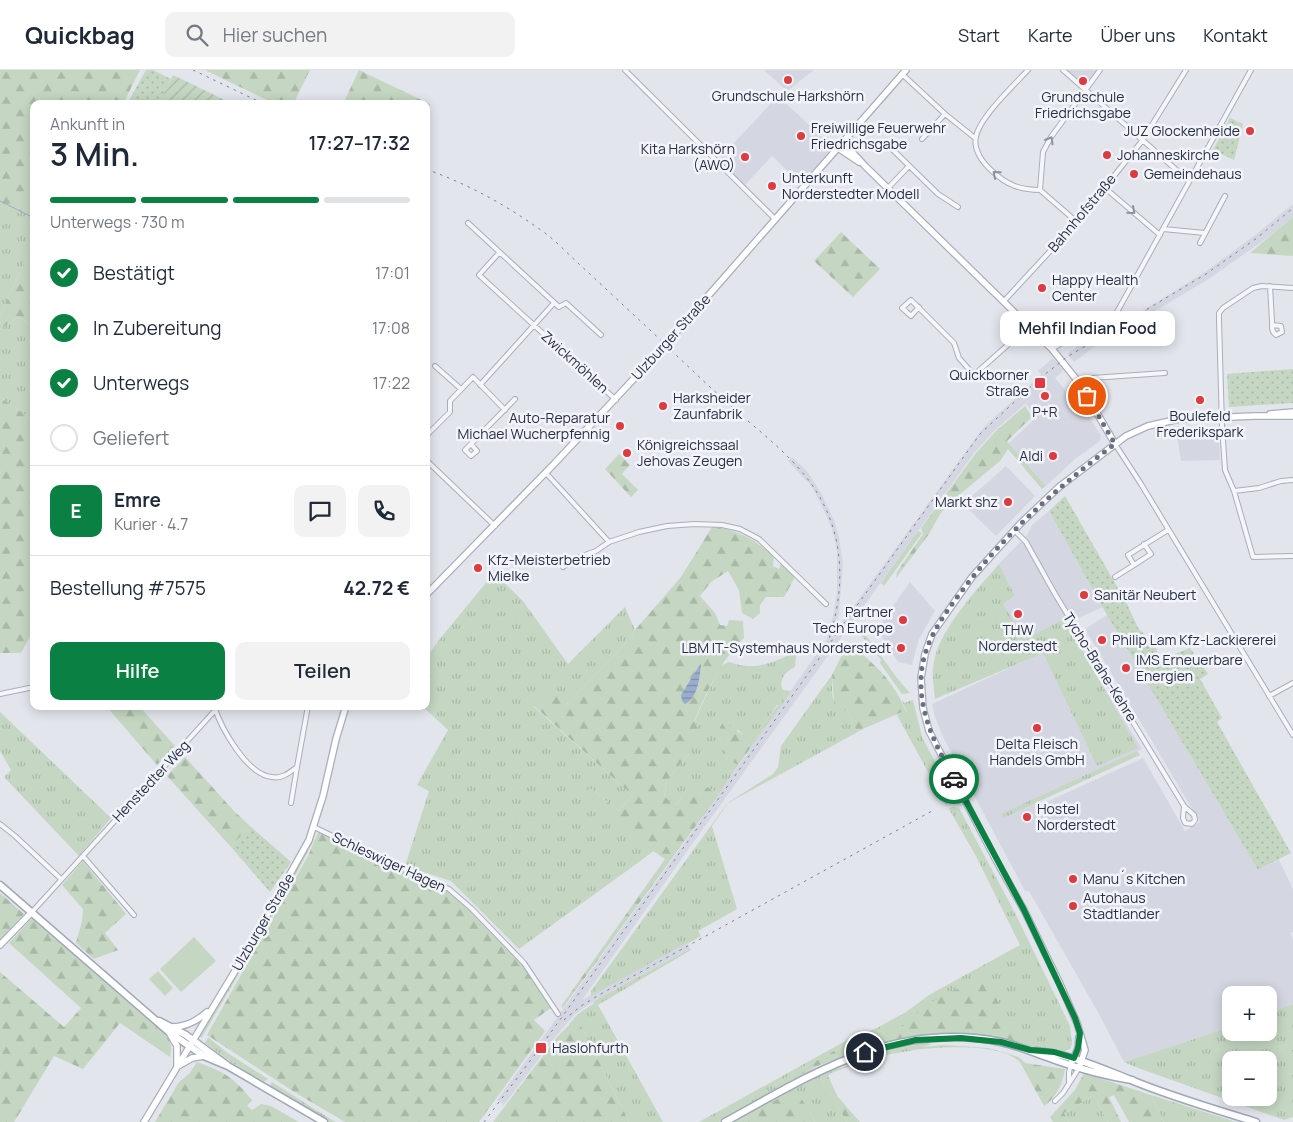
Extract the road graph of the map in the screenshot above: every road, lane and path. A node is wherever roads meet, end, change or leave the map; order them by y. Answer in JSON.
{"nodes":[{"id":1,"x":625,"y":70,"type":"edge"},
{"id":2,"x":1028,"y":70,"type":"edge"},
{"id":3,"x":1063,"y":70,"type":"edge"},
{"id":4,"x":1100,"y":70,"type":"edge"},
{"id":5,"x":1186,"y":70,"type":"edge"},
{"id":6,"x":1251,"y":70,"type":"edge"},
{"id":7,"x":904,"y":72,"type":"edge"},
{"id":8,"x":1084,"y":90,"type":"junction"},
{"id":9,"x":945,"y":114,"type":"junction"},
{"id":10,"x":975,"y":138,"type":"junction"},
{"id":11,"x":922,"y":139,"type":"dead end"},
{"id":12,"x":1142,"y":141,"type":"junction"},
{"id":13,"x":843,"y":142,"type":"junction"},
{"id":14,"x":838,"y":148,"type":"junction"},
{"id":15,"x":892,"y":149,"type":"dead end"},
{"id":16,"x":865,"y":166,"type":"junction"},
{"id":17,"x":909,"y":166,"type":"junction"},
{"id":18,"x":1189,"y":181,"type":"junction"},
{"id":19,"x":888,"y":188,"type":"junction"},
{"id":20,"x":1105,"y":188,"type":"junction"},
{"id":21,"x":1040,"y":190,"type":"junction"},
{"id":22,"x":1225,"y":196,"type":"dead end"},
{"id":23,"x":958,"y":207,"type":"dead end"},
{"id":24,"x":775,"y":219,"type":"junction"},
{"id":25,"x":1077,"y":222,"type":"junction"},
{"id":26,"x":468,"y":223,"type":"dead end"},
{"id":27,"x":1163,"y":229,"type":"junction"},
{"id":28,"x":1205,"y":233,"type":"junction"},
{"id":29,"x":1160,"y":235,"type":"junction"},
{"id":30,"x":1200,"y":243,"type":"dead end"},
{"id":31,"x":499,"y":253,"type":"junction"},
{"id":32,"x":1270,"y":286,"type":"junction"},
{"id":33,"x":1293,"y":288,"type":"edge"},
{"id":34,"x":1004,"y":301,"type":"junction"},
{"id":35,"x":554,"y":303,"type":"junction"},
{"id":36,"x":919,"y":307,"type":"dead end"},
{"id":37,"x":534,"y":324,"type":"junction"},
{"id":38,"x":1029,"y":326,"type":"junction"},
{"id":39,"x":1272,"y":326,"type":"dead end"},
{"id":40,"x":601,"y":335,"type":"dead end"},
{"id":41,"x":1052,"y":349,"type":"junction"},
{"id":42,"x":435,"y":366,"type":"dead end"},
{"id":43,"x":1165,"y":373,"type":"dead end"},
{"id":44,"x":1080,"y":384,"type":"junction"},
{"id":45,"x":480,"y":385,"type":"junction"},
{"id":46,"x":461,"y":389,"type":"junction"},
{"id":47,"x":515,"y":399,"type":"dead end"},
{"id":48,"x":616,"y":400,"type":"junction"},
{"id":49,"x":505,"y":410,"type":"junction"},
{"id":50,"x":1293,"y":412,"type":"edge"},
{"id":51,"x":1256,"y":416,"type":"junction"},
{"id":52,"x":1293,"y":416,"type":"edge"},
{"id":53,"x":1222,"y":417,"type":"junction"},
{"id":54,"x":430,"y":432,"type":"edge"},
{"id":55,"x":471,"y":444,"type":"dead end"},
{"id":56,"x":1115,"y":444,"type":"junction"},
{"id":57,"x":430,"y":464,"type":"edge"},
{"id":58,"x":546,"y":473,"type":"junction"},
{"id":59,"x":1293,"y":480,"type":"edge"},
{"id":60,"x":1234,"y":491,"type":"junction"},
{"id":61,"x":495,"y":526,"type":"junction"},
{"id":62,"x":1014,"y":530,"type":"junction"},
{"id":63,"x":1168,"y":530,"type":"junction"},
{"id":64,"x":609,"y":542,"type":"junction"},
{"id":65,"x":1144,"y":544,"type":"junction"},
{"id":66,"x":1293,"y":556,"type":"edge"},
{"id":67,"x":1134,"y":565,"type":"junction"},
{"id":68,"x":563,"y":567,"type":"dead end"},
{"id":69,"x":1115,"y":577,"type":"dead end"},
{"id":70,"x":430,"y":590,"type":"edge"},
{"id":71,"x":826,"y":604,"type":"dead end"},
{"id":72,"x":1293,"y":683,"type":"edge"},
{"id":73,"x":30,"y":688,"type":"edge"},
{"id":74,"x":0,"y":694,"type":"edge"},
{"id":75,"x":1270,"y":696,"type":"junction"},
{"id":76,"x":212,"y":710,"type":"edge"},
{"id":77,"x":215,"y":710,"type":"edge"},
{"id":78,"x":307,"y":710,"type":"edge"},
{"id":79,"x":345,"y":710,"type":"edge"},
{"id":80,"x":1293,"y":736,"type":"edge"},
{"id":81,"x":296,"y":767,"type":"junction"},
{"id":82,"x":284,"y":776,"type":"junction"},
{"id":83,"x":294,"y":784,"type":"junction"},
{"id":84,"x":291,"y":803,"type":"dead end"},
{"id":85,"x":1184,"y":806,"type":"junction"},
{"id":86,"x":0,"y":824,"type":"edge"},
{"id":87,"x":314,"y":827,"type":"junction"},
{"id":88,"x":83,"y":856,"type":"junction"},
{"id":89,"x":61,"y":879,"type":"junction"},
{"id":90,"x":0,"y":885,"type":"edge"},
{"id":91,"x":32,"y":912,"type":"junction"},
{"id":92,"x":134,"y":916,"type":"dead end"},
{"id":93,"x":0,"y":946,"type":"edge"},
{"id":94,"x":214,"y":1005,"type":"junction"},
{"id":95,"x":558,"y":1014,"type":"dead end"},
{"id":96,"x":171,"y":1030,"type":"junction"},
{"id":97,"x":1080,"y":1033,"type":"junction"},
{"id":98,"x":191,"y":1043,"type":"junction"},
{"id":99,"x":1030,"y":1050,"type":"junction"},
{"id":100,"x":204,"y":1056,"type":"junction"},
{"id":101,"x":1074,"y":1058,"type":"junction"},
{"id":102,"x":1080,"y":1064,"type":"junction"},
{"id":103,"x":1071,"y":1065,"type":"junction"},
{"id":104,"x":228,"y":1066,"type":"junction"},
{"id":105,"x":176,"y":1068,"type":"junction"},
{"id":106,"x":1069,"y":1082,"type":"junction"},
{"id":107,"x":1055,"y":1101,"type":"dead end"},
{"id":108,"x":144,"y":1122,"type":"edge"},
{"id":109,"x":324,"y":1122,"type":"edge"},
{"id":110,"x":725,"y":1122,"type":"edge"},
{"id":111,"x":1256,"y":1122,"type":"edge"}],
"edges":[{"from":1,"to":24,"type":"street"},
{"from":2,"to":10,"type":"street"},
{"from":3,"to":8,"type":"street"},
{"from":4,"to":8,"type":"street"},
{"from":5,"to":12,"type":"street","name":"Bahnhofstraße"},
{"from":6,"to":18,"type":"street"},
{"from":7,"to":9,"type":"street"},
{"from":7,"to":13,"type":"street","name":"Ulzburger Straße"},
{"from":8,"to":12,"type":"street"},
{"from":21,"to":8,"type":"street","one_way":true},
{"from":9,"to":10,"type":"street"},
{"from":9,"to":11,"type":"street"},
{"from":21,"to":10,"type":"street","one_way":true},
{"from":12,"to":18,"type":"street"},
{"from":12,"to":20,"type":"street","name":"Bahnhofstraße"},
{"from":13,"to":14,"type":"street","name":"Ulzburger Straße"},
{"from":13,"to":16,"type":"street"},
{"from":14,"to":16,"type":"street"},
{"from":14,"to":24,"type":"street","name":"Ulzburger Straße"},
{"from":15,"to":17,"type":"street"},
{"from":16,"to":19,"type":"street"},
{"from":17,"to":19,"type":"street"},
{"from":17,"to":23,"type":"street"},
{"from":18,"to":27,"type":"street"},
{"from":19,"to":34,"type":"street"},
{"from":20,"to":25,"type":"street","name":"Bahnhofstraße"},
{"from":20,"to":29,"type":"street","one_way":true},
{"from":21,"to":25,"type":"street"},
{"from":22,"to":28,"type":"street"},
{"from":24,"to":48,"type":"street","name":"Ulzburger Straße","bridge":true},
{"from":25,"to":34,"type":"street","name":"Bahnhofstraße"},
{"from":26,"to":31,"type":"street"},
{"from":27,"to":28,"type":"street"},
{"from":27,"to":29,"type":"street"},
{"from":28,"to":30,"type":"street"},
{"from":29,"to":41,"type":"street"},
{"from":31,"to":35,"type":"street"},
{"from":31,"to":37,"type":"street","name":"Zwickmöhlen"},
{"from":32,"to":33,"type":"street"},
{"from":32,"to":39,"type":"street"},
{"from":32,"to":53,"type":"street"},
{"from":34,"to":38,"type":"street"},
{"from":35,"to":37,"type":"street","name":"Zwickmöhlen"},
{"from":35,"to":40,"type":"street"},
{"from":36,"to":38,"type":"street"},
{"from":37,"to":45,"type":"street"},
{"from":37,"to":48,"type":"street","name":"Zwickmöhlen"},
{"from":38,"to":41,"type":"street"},
{"from":41,"to":44,"type":"street"},
{"from":42,"to":46,"type":"street"},
{"from":43,"to":44,"type":"street"},
{"from":44,"to":56,"type":"street"},
{"from":45,"to":46,"type":"street"},
{"from":45,"to":49,"type":"street"},
{"from":46,"to":54,"type":"street"},
{"from":47,"to":49,"type":"street"},
{"from":48,"to":58,"type":"street","name":"Ulzburger Straße"},
{"from":49,"to":55,"type":"street"},
{"from":50,"to":51,"type":"street"},
{"from":51,"to":52,"type":"street"},
{"from":51,"to":53,"type":"street"},
{"from":53,"to":56,"type":"street"},
{"from":53,"to":60,"type":"street"},
{"from":56,"to":62,"type":"street"},
{"from":56,"to":63,"type":"street"},
{"from":57,"to":61,"type":"street"},
{"from":58,"to":61,"type":"street","name":"Ulzburger Straße"},
{"from":58,"to":64,"type":"street"},
{"from":59,"to":60,"type":"street"},
{"from":60,"to":66,"type":"street"},
{"from":61,"to":70,"type":"street","name":"Ulzburger Straße"},
{"from":62,"to":85,"type":"street","name":"Tycho-Brahe-Kehre"},
{"from":62,"to":97,"type":"street"},
{"from":63,"to":65,"type":"street"},
{"from":63,"to":75,"type":"street"},
{"from":64,"to":68,"type":"street"},
{"from":64,"to":71,"type":"street"},
{"from":65,"to":67,"type":"street"},
{"from":65,"to":67,"type":"street"},
{"from":67,"to":69,"type":"street"},
{"from":72,"to":75,"type":"street"},
{"from":73,"to":74,"type":"street"},
{"from":75,"to":80,"type":"street"},
{"from":76,"to":88,"type":"street","name":"Henstedter Weg"},
{"from":77,"to":82,"type":"street"},
{"from":78,"to":81,"type":"street"},
{"from":79,"to":87,"type":"street","name":"Ulzburger Straße"},
{"from":81,"to":82,"type":"street"},
{"from":81,"to":83,"type":"street"},
{"from":82,"to":83,"type":"street"},
{"from":83,"to":84,"type":"street"},
{"from":85,"to":85,"type":"street","name":"Tycho-Brahe-Kehre"},
{"from":86,"to":89,"type":"street"},
{"from":87,"to":94,"type":"street","name":"Ulzburger Straße"},
{"from":87,"to":95,"type":"street","name":"Schleswiger Hagen"},
{"from":88,"to":89,"type":"street","name":"Henstedter Weg"},
{"from":88,"to":92,"type":"street"},
{"from":89,"to":91,"type":"street","name":"Henstedter Weg"},
{"from":90,"to":91,"type":"main road"},
{"from":91,"to":93,"type":"street"},
{"from":91,"to":96,"type":"main road"},
{"from":94,"to":96,"type":"street"},
{"from":94,"to":98,"type":"street","name":"Ulzburger Straße"},
{"from":96,"to":98,"type":"main road"},
{"from":96,"to":105,"type":"street"},
{"from":97,"to":101,"type":"street"},
{"from":97,"to":102,"type":"street"},
{"from":98,"to":100,"type":"main road"},
{"from":98,"to":104,"type":"main road"},
{"from":98,"to":105,"type":"street","name":"Ulzburger Straße"},
{"from":99,"to":101,"type":"main road"},
{"from":99,"to":103,"type":"main road"},
{"from":99,"to":110,"type":"main road"},
{"from":100,"to":104,"type":"main road"},
{"from":100,"to":105,"type":"street"},
{"from":101,"to":102,"type":"main road"},
{"from":101,"to":103,"type":"street"},
{"from":102,"to":103,"type":"main road"},
{"from":102,"to":106,"type":"street"},
{"from":102,"to":111,"type":"main road"},
{"from":103,"to":106,"type":"street"},
{"from":104,"to":109,"type":"main road"},
{"from":105,"to":108,"type":"street","name":"Ulzburger Straße"},
{"from":106,"to":107,"type":"street"}]}
